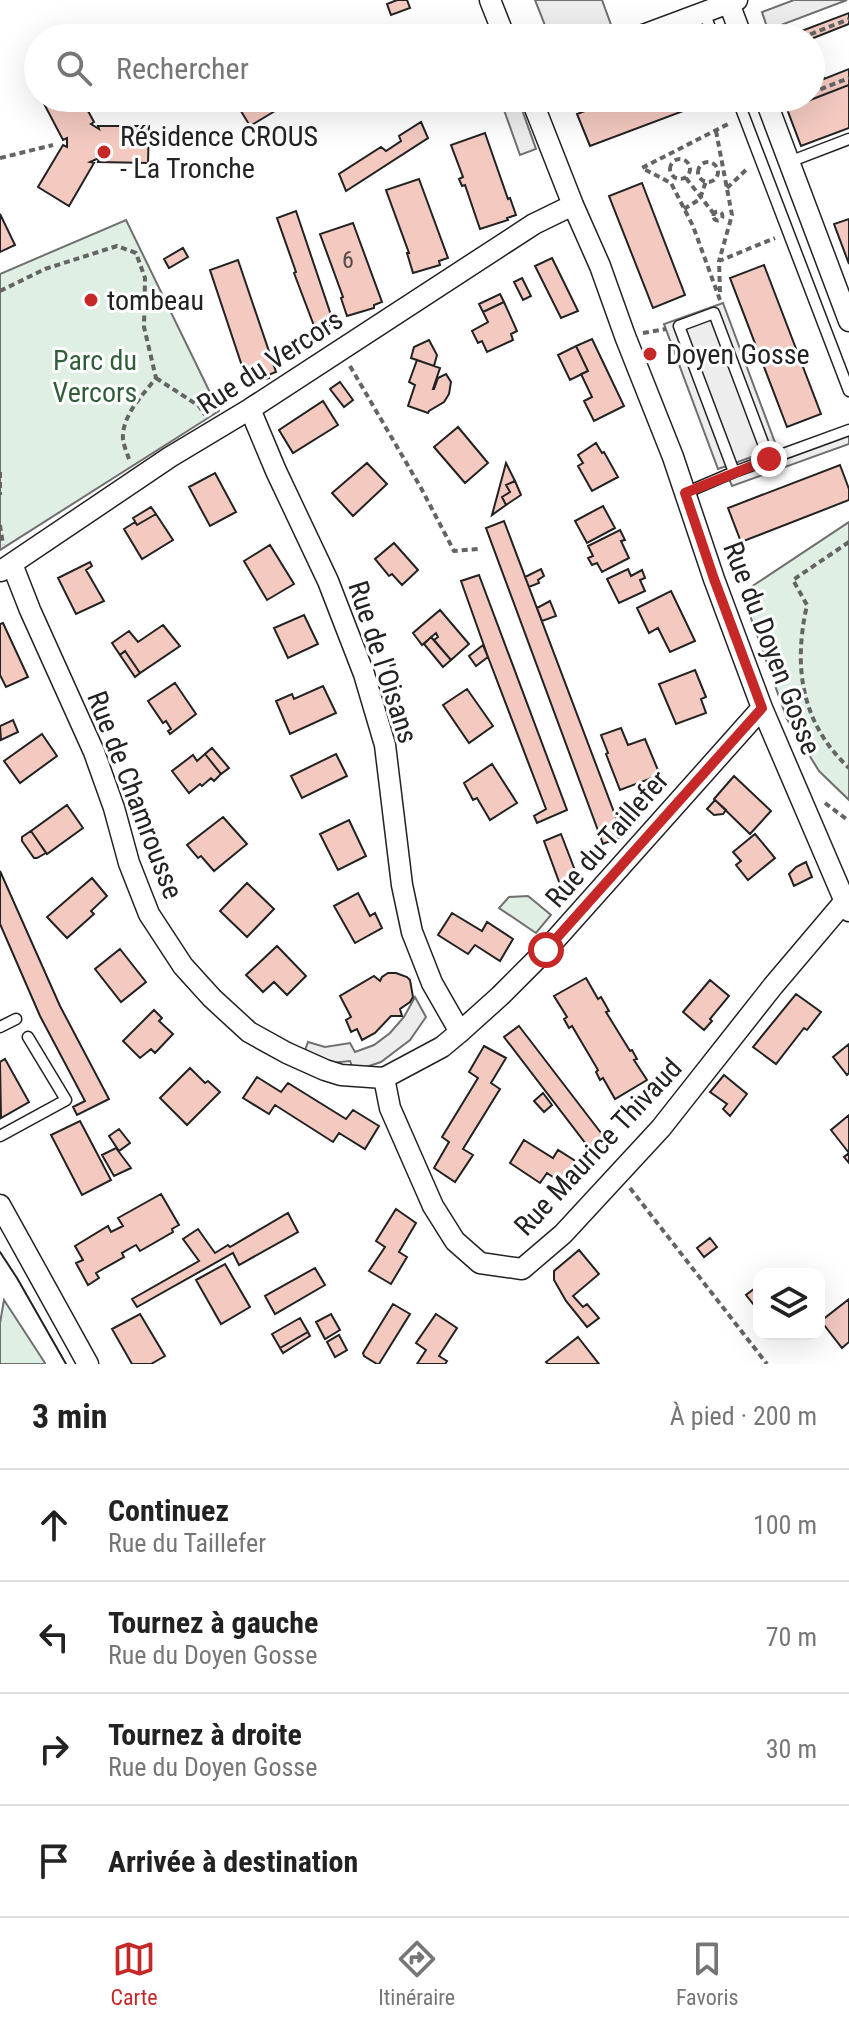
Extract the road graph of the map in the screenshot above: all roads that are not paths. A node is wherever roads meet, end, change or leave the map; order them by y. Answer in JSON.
{"nodes":[{"id":1,"x":490,"y":0,"type":"edge"},
{"id":2,"x":733,"y":1,"type":"edge"},
{"id":3,"x":704,"y":12,"type":"junction"},
{"id":4,"x":499,"y":24,"type":"edge"},
{"id":5,"x":672,"y":24,"type":"edge"},
{"id":6,"x":709,"y":24,"type":"edge"},
{"id":7,"x":739,"y":24,"type":"edge"},
{"id":8,"x":536,"y":112,"type":"edge"},
{"id":9,"x":742,"y":112,"type":"edge"},
{"id":10,"x":770,"y":112,"type":"edge"},
{"id":11,"x":849,"y":139,"type":"edge"},
{"id":12,"x":789,"y":162,"type":"junction"},
{"id":13,"x":573,"y":205,"type":"junction"},
{"id":14,"x":849,"y":321,"type":"edge"},
{"id":15,"x":849,"y":391,"type":"edge"},
{"id":16,"x":250,"y":409,"type":"junction"},
{"id":17,"x":849,"y":430,"type":"edge"},
{"id":18,"x":769,"y":459,"type":"junction"},
{"id":19,"x":734,"y":472,"type":"junction"},
{"id":20,"x":685,"y":493,"type":"junction"},
{"id":21,"x":6,"y":568,"type":"edge"},
{"id":22,"x":762,"y":708,"type":"junction"},
{"id":23,"x":847,"y":906,"type":"edge"},
{"id":24,"x":16,"y":1019,"type":"dead end"},
{"id":25,"x":0,"y":1027,"type":"edge"},
{"id":26,"x":460,"y":1032,"type":"junction"},
{"id":27,"x":28,"y":1037,"type":"dead end"},
{"id":28,"x":384,"y":1078,"type":"junction"},
{"id":29,"x":0,"y":1136,"type":"edge"},
{"id":30,"x":0,"y":1205,"type":"edge"},
{"id":31,"x":88,"y":1364,"type":"edge"}],
"edges":[{"from":1,"to":4,"type":"street"},
{"from":2,"to":3,"type":"street"},
{"from":2,"to":7,"type":"street"},
{"from":3,"to":5,"type":"street"},
{"from":3,"to":6,"type":"lane"},
{"from":8,"to":13,"type":"street","name":"Rue du Doyen Gosse"},
{"from":9,"to":15,"type":"lane"},
{"from":10,"to":12,"type":"street"},
{"from":11,"to":12,"type":"lane"},
{"from":12,"to":14,"type":"street"},
{"from":13,"to":16,"type":"street","name":"Rue du Vercors"},
{"from":13,"to":20,"type":"street","name":"Rue du Doyen Gosse"},
{"from":16,"to":21,"type":"street","name":"Rue du Vercors"},
{"from":16,"to":26,"type":"street","name":"Rue de l'Oisans"},
{"from":17,"to":18,"type":"lane"},
{"from":18,"to":19,"type":"lane"},
{"from":18,"to":19,"type":"lane"},
{"from":19,"to":20,"type":"lane"},
{"from":20,"to":22,"type":"street","name":"Rue du Doyen Gosse"},
{"from":21,"to":28,"type":"street","name":"Rue de Chamrousse"},
{"from":22,"to":23,"type":"street","name":"Rue du Doyen Gosse"},
{"from":22,"to":26,"type":"street","name":"Rue du Taillefer"},
{"from":23,"to":28,"type":"street","name":"Rue Maurice Thivaud"},
{"from":24,"to":25,"type":"lane"},
{"from":26,"to":28,"type":"street","name":"Rue du Taillefer"},
{"from":27,"to":29,"type":"lane"},
{"from":30,"to":31,"type":"street"}]}
